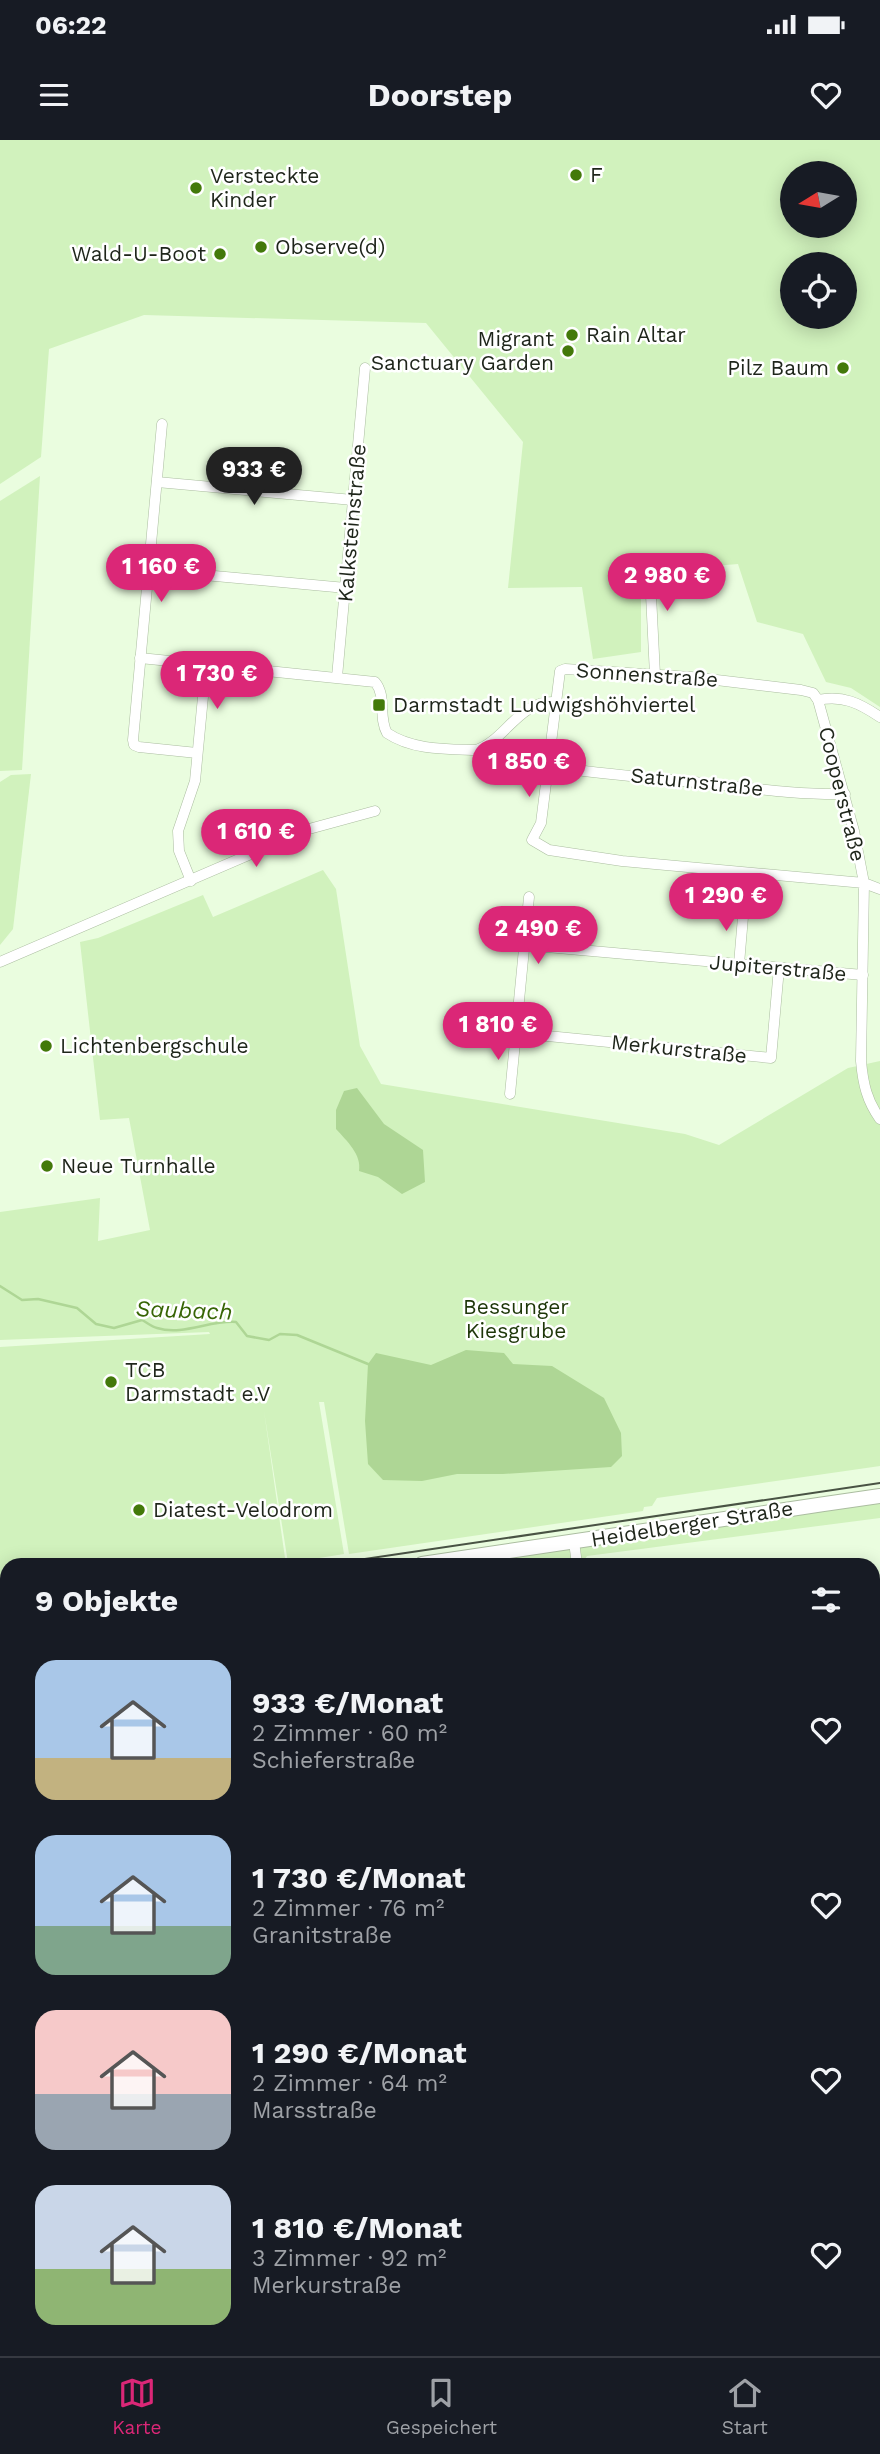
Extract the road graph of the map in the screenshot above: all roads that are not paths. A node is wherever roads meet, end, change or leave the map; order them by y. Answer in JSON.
{"nodes":[{"id":1,"x":365,"y":368,"type":"dead end"},
{"id":2,"x":162,"y":424,"type":"dead end"},
{"id":3,"x":157,"y":482,"type":"junction"},
{"id":4,"x":353,"y":500,"type":"junction"},
{"id":5,"x":644,"y":559,"type":"dead end"},
{"id":6,"x":149,"y":570,"type":"junction"},
{"id":7,"x":346,"y":588,"type":"junction"},
{"id":8,"x":140,"y":658,"type":"junction"},
{"id":9,"x":206,"y":665,"type":"junction"},
{"id":10,"x":655,"y":674,"type":"junction"},
{"id":11,"x":337,"y":677,"type":"junction"},
{"id":12,"x":818,"y":700,"type":"junction"},
{"id":13,"x":555,"y":702,"type":"junction"},
{"id":14,"x":880,"y":717,"type":"edge"},
{"id":15,"x":197,"y":752,"type":"junction"},
{"id":16,"x":549,"y":766,"type":"junction"},
{"id":17,"x":845,"y":794,"type":"junction"},
{"id":18,"x":375,"y":811,"type":"dead end"},
{"id":19,"x":191,"y":881,"type":"junction"},
{"id":20,"x":864,"y":883,"type":"junction"},
{"id":21,"x":880,"y":889,"type":"edge"},
{"id":22,"x":529,"y":897,"type":"dead end"},
{"id":23,"x":744,"y":905,"type":"dead end"},
{"id":24,"x":524,"y":945,"type":"junction"},
{"id":25,"x":0,"y":962,"type":"edge"},
{"id":26,"x":739,"y":964,"type":"junction"},
{"id":27,"x":779,"y":968,"type":"junction"},
{"id":28,"x":863,"y":975,"type":"junction"},
{"id":29,"x":517,"y":1033,"type":"junction"},
{"id":30,"x":510,"y":1094,"type":"dead end"},
{"id":31,"x":880,"y":1119,"type":"edge"},
{"id":32,"x":880,"y":1496,"type":"edge"},
{"id":33,"x":574,"y":1542,"type":"junction"},
{"id":34,"x":458,"y":1558,"type":"edge"},
{"id":35,"x":576,"y":1558,"type":"edge"}],
"edges":[{"from":1,"to":4,"type":"street","name":"Kalksteinstraße"},
{"from":2,"to":3,"type":"street"},
{"from":3,"to":4,"type":"street"},
{"from":3,"to":6,"type":"street"},
{"from":4,"to":7,"type":"street","name":"Kalksteinstraße"},
{"from":5,"to":10,"type":"street"},
{"from":6,"to":7,"type":"street"},
{"from":6,"to":8,"type":"street"},
{"from":7,"to":11,"type":"street","name":"Kalksteinstraße"},
{"from":8,"to":9,"type":"street"},
{"from":8,"to":15,"type":"street"},
{"from":9,"to":11,"type":"street"},
{"from":9,"to":15,"type":"street"},
{"from":10,"to":12,"type":"street","name":"Sonnenstraße"},
{"from":10,"to":13,"type":"street","name":"Sonnenstraße"},
{"from":11,"to":13,"type":"street"},
{"from":12,"to":14,"type":"street","name":"Cooperstraße"},
{"from":12,"to":17,"type":"street","name":"Cooperstraße"},
{"from":13,"to":16,"type":"street","name":"Sonnenstraße"},
{"from":15,"to":19,"type":"street"},
{"from":16,"to":17,"type":"street","name":"Saturnstraße"},
{"from":16,"to":20,"type":"street","name":"Sonnenstraße"},
{"from":17,"to":20,"type":"street","name":"Cooperstraße"},
{"from":18,"to":19,"type":"street"},
{"from":19,"to":25,"type":"street"},
{"from":20,"to":21,"type":"street"},
{"from":20,"to":28,"type":"street","name":"Cooperstraße"},
{"from":22,"to":24,"type":"street"},
{"from":23,"to":26,"type":"street"},
{"from":24,"to":26,"type":"street","name":"Jupiterstraße"},
{"from":24,"to":29,"type":"street"},
{"from":26,"to":27,"type":"street","name":"Jupiterstraße"},
{"from":27,"to":28,"type":"street","name":"Jupiterstraße"},
{"from":27,"to":29,"type":"street","name":"Merkurstraße"},
{"from":28,"to":31,"type":"street","name":"Cooperstraße"},
{"from":29,"to":30,"type":"street"},
{"from":32,"to":33,"type":"street","name":"Heidelberger Straße"},
{"from":33,"to":34,"type":"street","name":"Heidelberger Straße"},
{"from":33,"to":35,"type":"street"}]}
